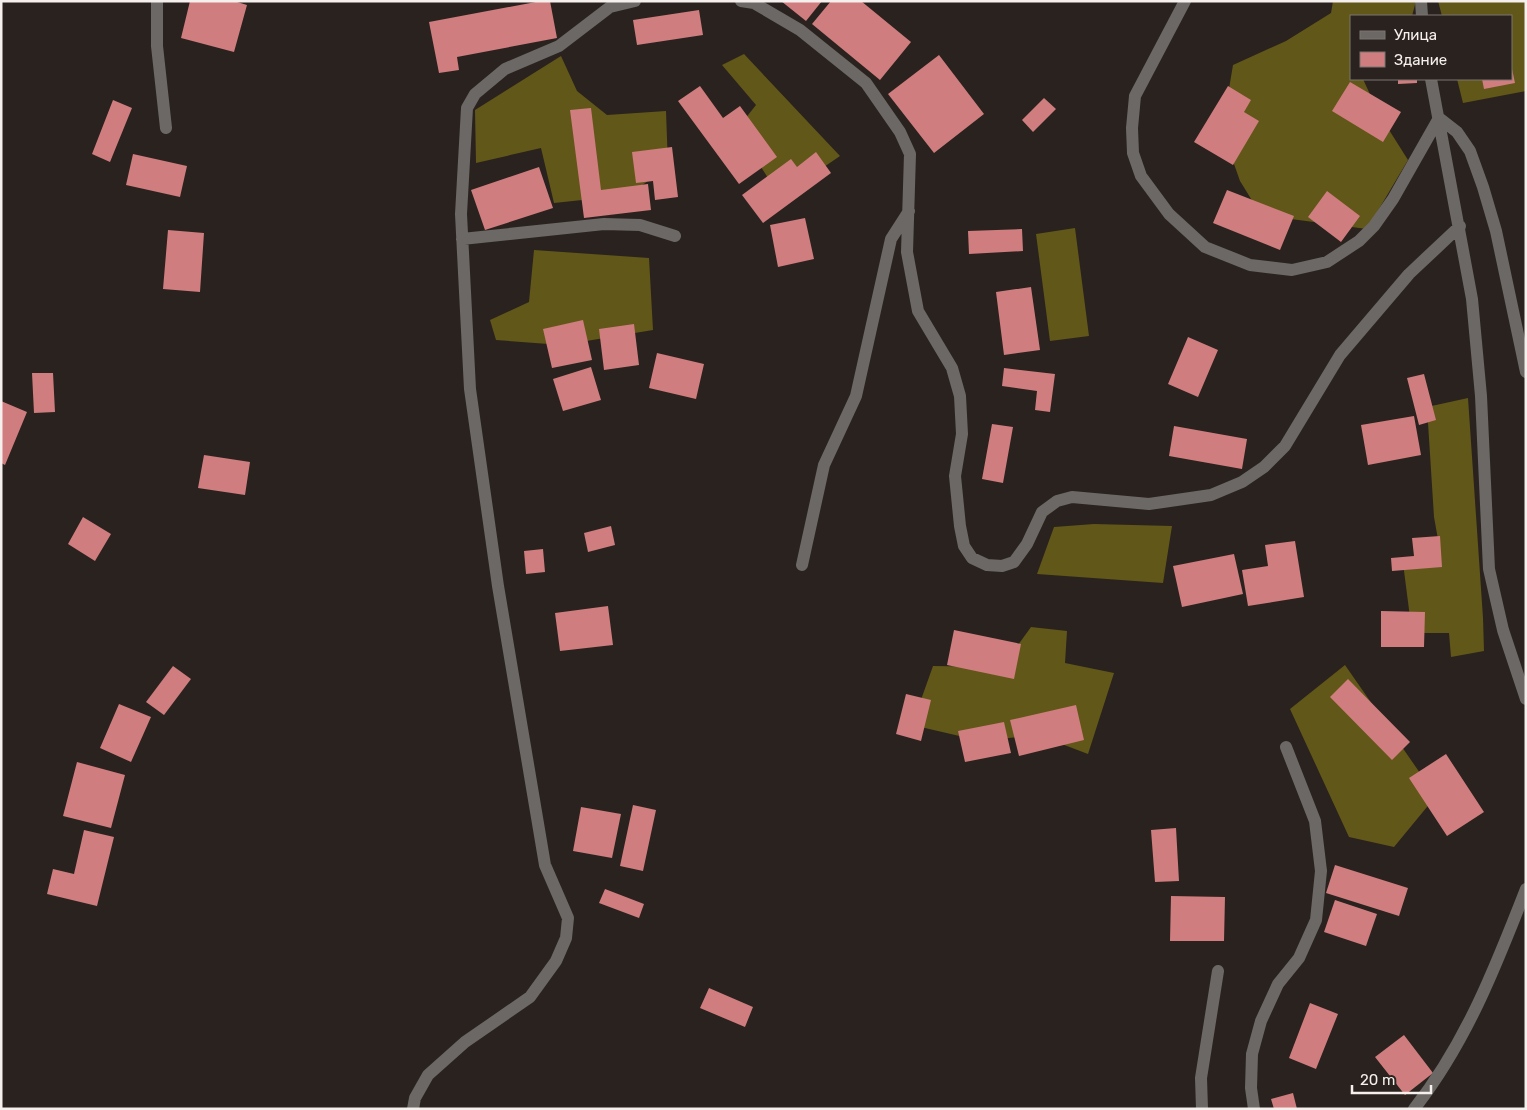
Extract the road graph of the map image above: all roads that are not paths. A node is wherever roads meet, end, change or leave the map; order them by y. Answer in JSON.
{"nodes":[{"id":1,"x":157,"y":1,"type":"edge"},
{"id":2,"x":635,"y":1,"type":"edge"},
{"id":3,"x":741,"y":1,"type":"edge"},
{"id":4,"x":1185,"y":1,"type":"edge"},
{"id":5,"x":1420,"y":1,"type":"edge"},
{"id":6,"x":1422,"y":15,"type":"edge"},
{"id":7,"x":1431,"y":80,"type":"edge"},
{"id":8,"x":1439,"y":118,"type":"junction"},
{"id":9,"x":166,"y":128,"type":"dead end"},
{"id":10,"x":910,"y":211,"type":"junction"},
{"id":11,"x":1460,"y":226,"type":"junction"},
{"id":12,"x":675,"y":236,"type":"dead end"},
{"id":13,"x":462,"y":239,"type":"junction"},
{"id":14,"x":1526,"y":372,"type":"edge"},
{"id":15,"x":802,"y":565,"type":"dead end"},
{"id":16,"x":1526,"y":699,"type":"edge"},
{"id":17,"x":1286,"y":747,"type":"dead end"},
{"id":18,"x":1526,"y":889,"type":"edge"},
{"id":19,"x":1218,"y":970,"type":"dead end"},
{"id":20,"x":413,"y":1109,"type":"edge"},
{"id":21,"x":1202,"y":1109,"type":"edge"},
{"id":22,"x":1254,"y":1109,"type":"edge"},
{"id":23,"x":1414,"y":1109,"type":"edge"}],
"edges":[{"from":1,"to":9,"type":"street"},
{"from":2,"to":13,"type":"street"},
{"from":3,"to":10,"type":"street"},
{"from":4,"to":8,"type":"street"},
{"from":5,"to":6,"type":"street"},
{"from":7,"to":8,"type":"street"},
{"from":8,"to":11,"type":"street"},
{"from":8,"to":14,"type":"street"},
{"from":10,"to":11,"type":"street"},
{"from":10,"to":15,"type":"street"},
{"from":11,"to":16,"type":"street"},
{"from":12,"to":13,"type":"street"},
{"from":13,"to":20,"type":"street"},
{"from":17,"to":22,"type":"street"},
{"from":18,"to":23,"type":"street"},
{"from":19,"to":21,"type":"street"}]}
